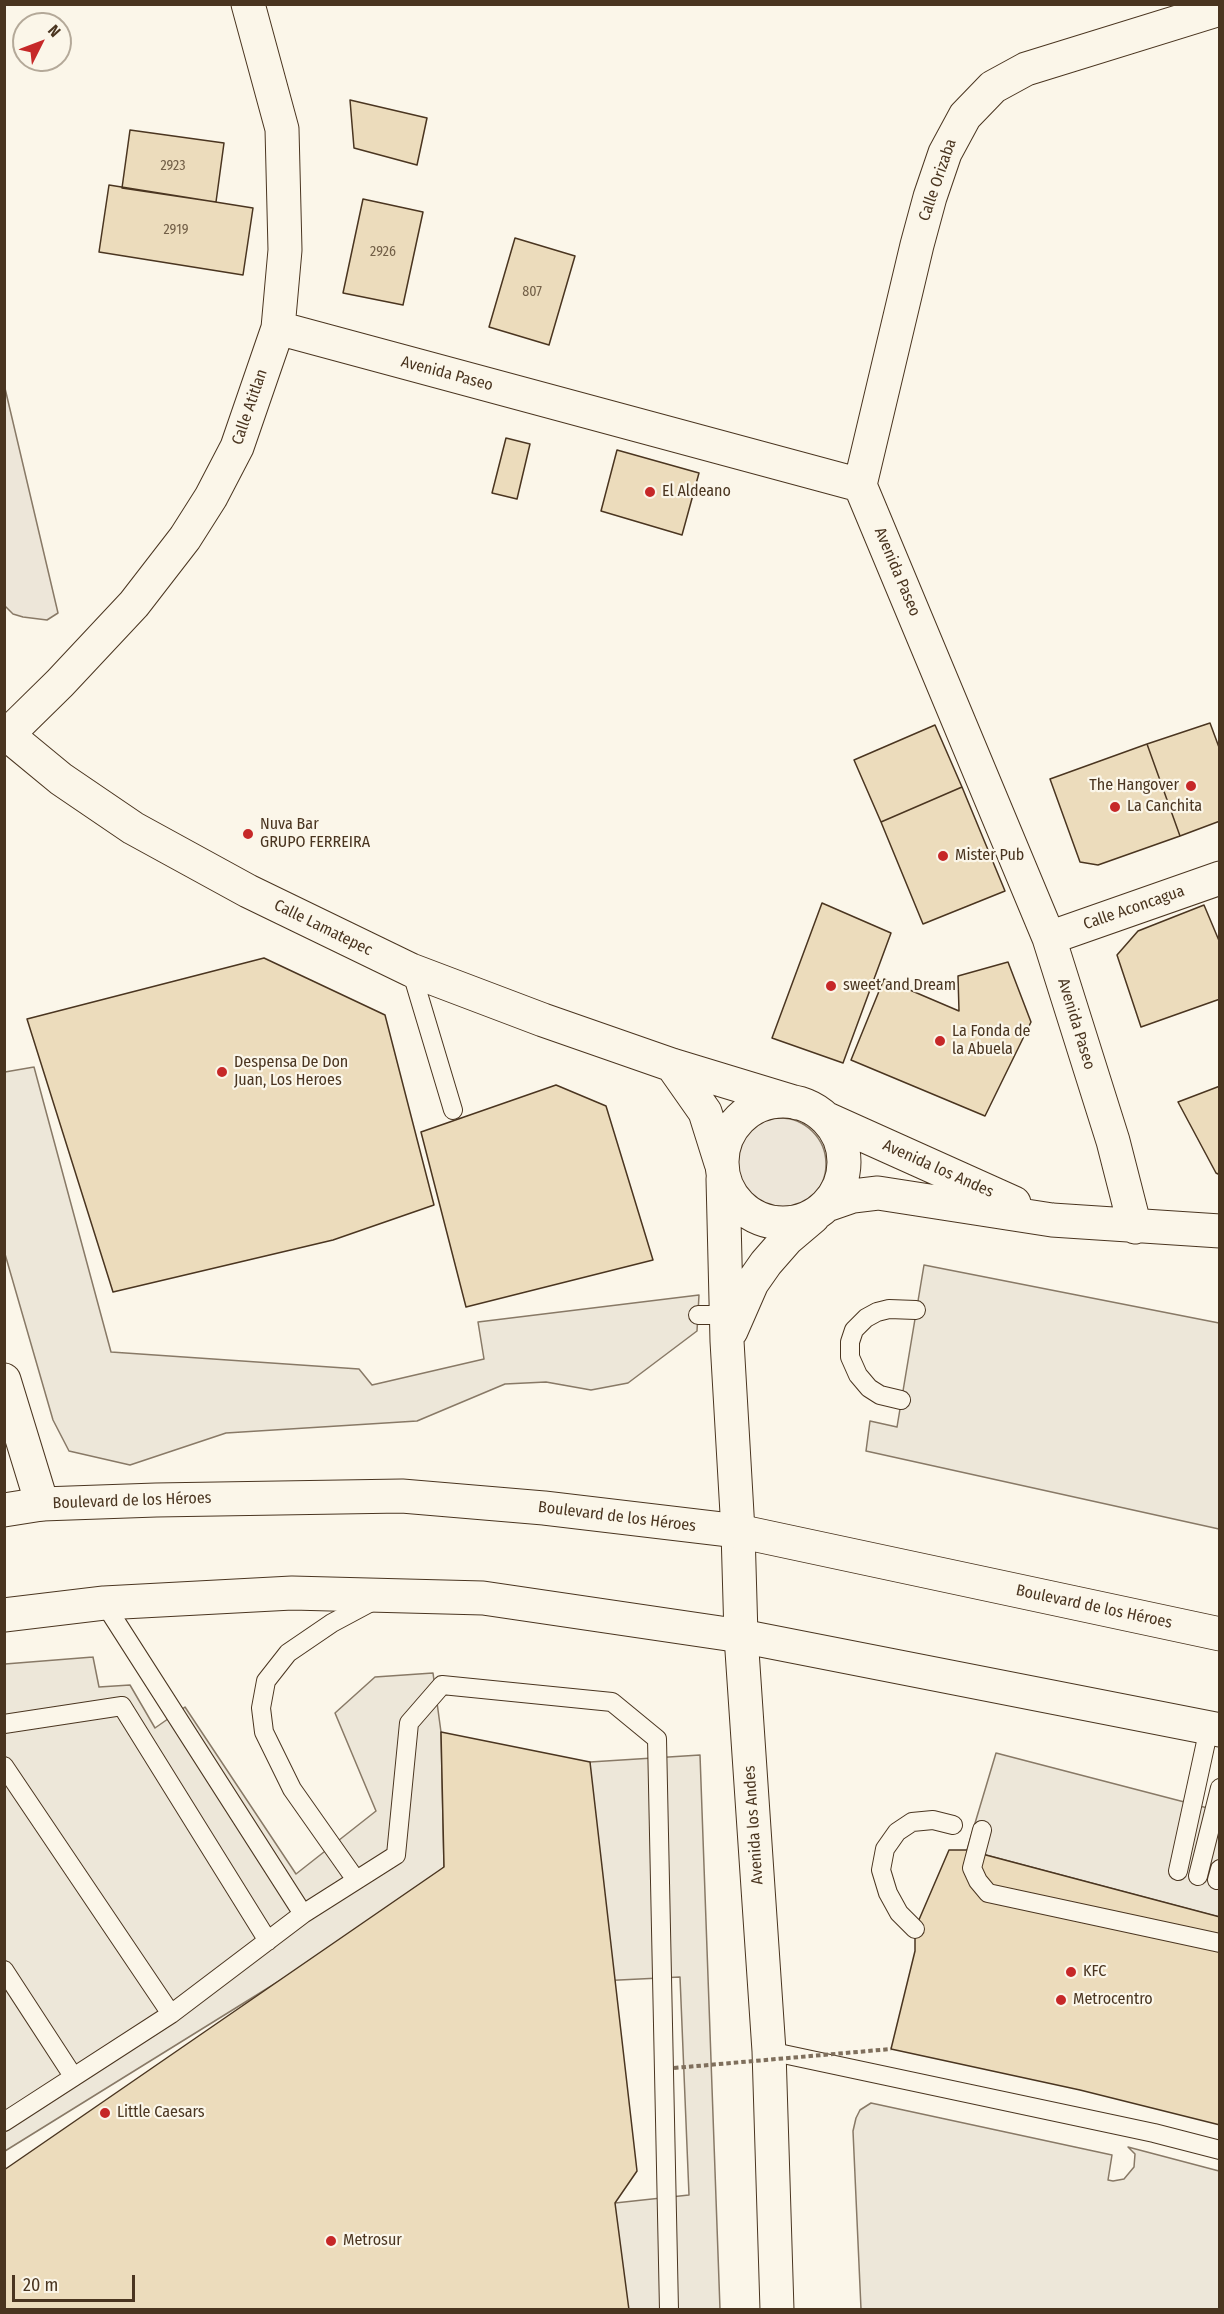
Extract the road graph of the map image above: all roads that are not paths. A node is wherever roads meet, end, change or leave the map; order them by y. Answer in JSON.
{"nodes":[{"id":1,"x":248,"y":4,"type":"edge"},
{"id":2,"x":1220,"y":9,"type":"edge"},
{"id":3,"x":278,"y":328,"type":"junction"},
{"id":4,"x":860,"y":485,"type":"junction"},
{"id":5,"x":5,"y":735,"type":"edge"},
{"id":6,"x":1220,"y":878,"type":"edge"},
{"id":7,"x":1049,"y":938,"type":"junction"},
{"id":8,"x":411,"y":970,"type":"junction"},
{"id":9,"x":672,"y":1065,"type":"junction"},
{"id":10,"x":453,"y":1110,"type":"dead end"},
{"id":11,"x":811,"y":1111,"type":"junction"},
{"id":12,"x":722,"y":1170,"type":"junction"},
{"id":13,"x":822,"y":1209,"type":"junction"},
{"id":14,"x":1052,"y":1220,"type":"junction"},
{"id":15,"x":1135,"y":1227,"type":"junction"},
{"id":16,"x":1220,"y":1231,"type":"edge"},
{"id":17,"x":916,"y":1310,"type":"dead end"},
{"id":18,"x":717,"y":1324,"type":"junction"},
{"id":19,"x":4,"y":1380,"type":"edge"},
{"id":20,"x":901,"y":1400,"type":"dead end"},
{"id":21,"x":42,"y":1504,"type":"junction"},
{"id":22,"x":4,"y":1510,"type":"edge"},
{"id":23,"x":738,"y":1531,"type":"junction"},
{"id":24,"x":384,"y":1596,"type":"junction"},
{"id":25,"x":104,"y":1603,"type":"junction"},
{"id":26,"x":4,"y":1616,"type":"edge"},
{"id":27,"x":1220,"y":1634,"type":"edge"},
{"id":28,"x":741,"y":1636,"type":"junction"},
{"id":29,"x":4,"y":1724,"type":"edge"},
{"id":30,"x":1214,"y":1729,"type":"edge"},
{"id":31,"x":4,"y":1766,"type":"edge"},
{"id":32,"x":1220,"y":1788,"type":"edge"},
{"id":33,"x":953,"y":1825,"type":"dead end"},
{"id":34,"x":982,"y":1830,"type":"dead end"},
{"id":35,"x":1178,"y":1871,"type":"dead end"},
{"id":36,"x":1198,"y":1876,"type":"dead end"},
{"id":37,"x":356,"y":1880,"type":"junction"},
{"id":38,"x":303,"y":1914,"type":"junction"},
{"id":39,"x":915,"y":1929,"type":"dead end"},
{"id":40,"x":268,"y":1941,"type":"junction"},
{"id":41,"x":1220,"y":1943,"type":"edge"},
{"id":42,"x":4,"y":1970,"type":"edge"},
{"id":43,"x":171,"y":2014,"type":"junction"},
{"id":44,"x":769,"y":2051,"type":"junction"},
{"id":45,"x":73,"y":2076,"type":"junction"},
{"id":46,"x":4,"y":2122,"type":"edge"},
{"id":47,"x":1220,"y":2150,"type":"edge"},
{"id":48,"x":669,"y":2310,"type":"edge"},
{"id":49,"x":777,"y":2310,"type":"edge"}],
"edges":[{"from":1,"to":3,"type":"street","name":"Calle Atitlan"},
{"from":2,"to":4,"type":"street","name":"Calle Orizaba"},
{"from":3,"to":4,"type":"street","name":"Avenida Paseo"},
{"from":3,"to":5,"type":"street","name":"Calle Atitlan"},
{"from":4,"to":7,"type":"street","name":"Avenida Paseo"},
{"from":5,"to":8,"type":"street","name":"Calle Lamatepec"},
{"from":6,"to":7,"type":"street","name":"Calle Aconcagua"},
{"from":7,"to":15,"type":"street","name":"Avenida Paseo"},
{"from":8,"to":9,"type":"street","name":"Calle Lamatepec"},
{"from":8,"to":10,"type":"lane"},
{"from":9,"to":11,"type":"street","name":"Calle Lamatepec"},
{"from":9,"to":12,"type":"street"},
{"from":11,"to":12,"type":"street"},
{"from":11,"to":13,"type":"street"},
{"from":11,"to":14,"type":"street","name":"Avenida los Andes"},
{"from":12,"to":13,"type":"street"},
{"from":12,"to":18,"type":"street","name":"Avenida los Andes"},
{"from":13,"to":14,"type":"street","name":"Avenida los Andes"},
{"from":13,"to":18,"type":"street","name":"Avenida los Andes"},
{"from":14,"to":15,"type":"street","name":"Avenida los Andes"},
{"from":15,"to":16,"type":"street","name":"Avenida los Andes"},
{"from":17,"to":20,"type":"lane"},
{"from":18,"to":23,"type":"street","name":"Avenida los Andes"},
{"from":19,"to":21,"type":"street"},
{"from":21,"to":22,"type":"street","name":"Boulevard de los Héroes"},
{"from":21,"to":23,"type":"street","name":"Boulevard de los Héroes"},
{"from":23,"to":27,"type":"street","name":"Boulevard de los Héroes"},
{"from":23,"to":28,"type":"street","name":"Avenida los Andes"},
{"from":24,"to":25,"type":"street"},
{"from":24,"to":28,"type":"street"},
{"from":24,"to":37,"type":"lane"},
{"from":25,"to":26,"type":"street"},
{"from":25,"to":38,"type":"lane"},
{"from":28,"to":30,"type":"street"},
{"from":28,"to":44,"type":"street","name":"Avenida los Andes"},
{"from":29,"to":40,"type":"lane"},
{"from":30,"to":35,"type":"lane"},
{"from":31,"to":43,"type":"lane"},
{"from":32,"to":36,"type":"lane"},
{"from":33,"to":39,"type":"lane"},
{"from":34,"to":41,"type":"lane"},
{"from":37,"to":38,"type":"lane"},
{"from":37,"to":48,"type":"lane"},
{"from":38,"to":40,"type":"lane"},
{"from":40,"to":43,"type":"lane"},
{"from":42,"to":45,"type":"lane"},
{"from":43,"to":45,"type":"lane"},
{"from":44,"to":47,"type":"lane"},
{"from":44,"to":49,"type":"street","name":"Avenida los Andes"},
{"from":45,"to":46,"type":"lane"}]}
